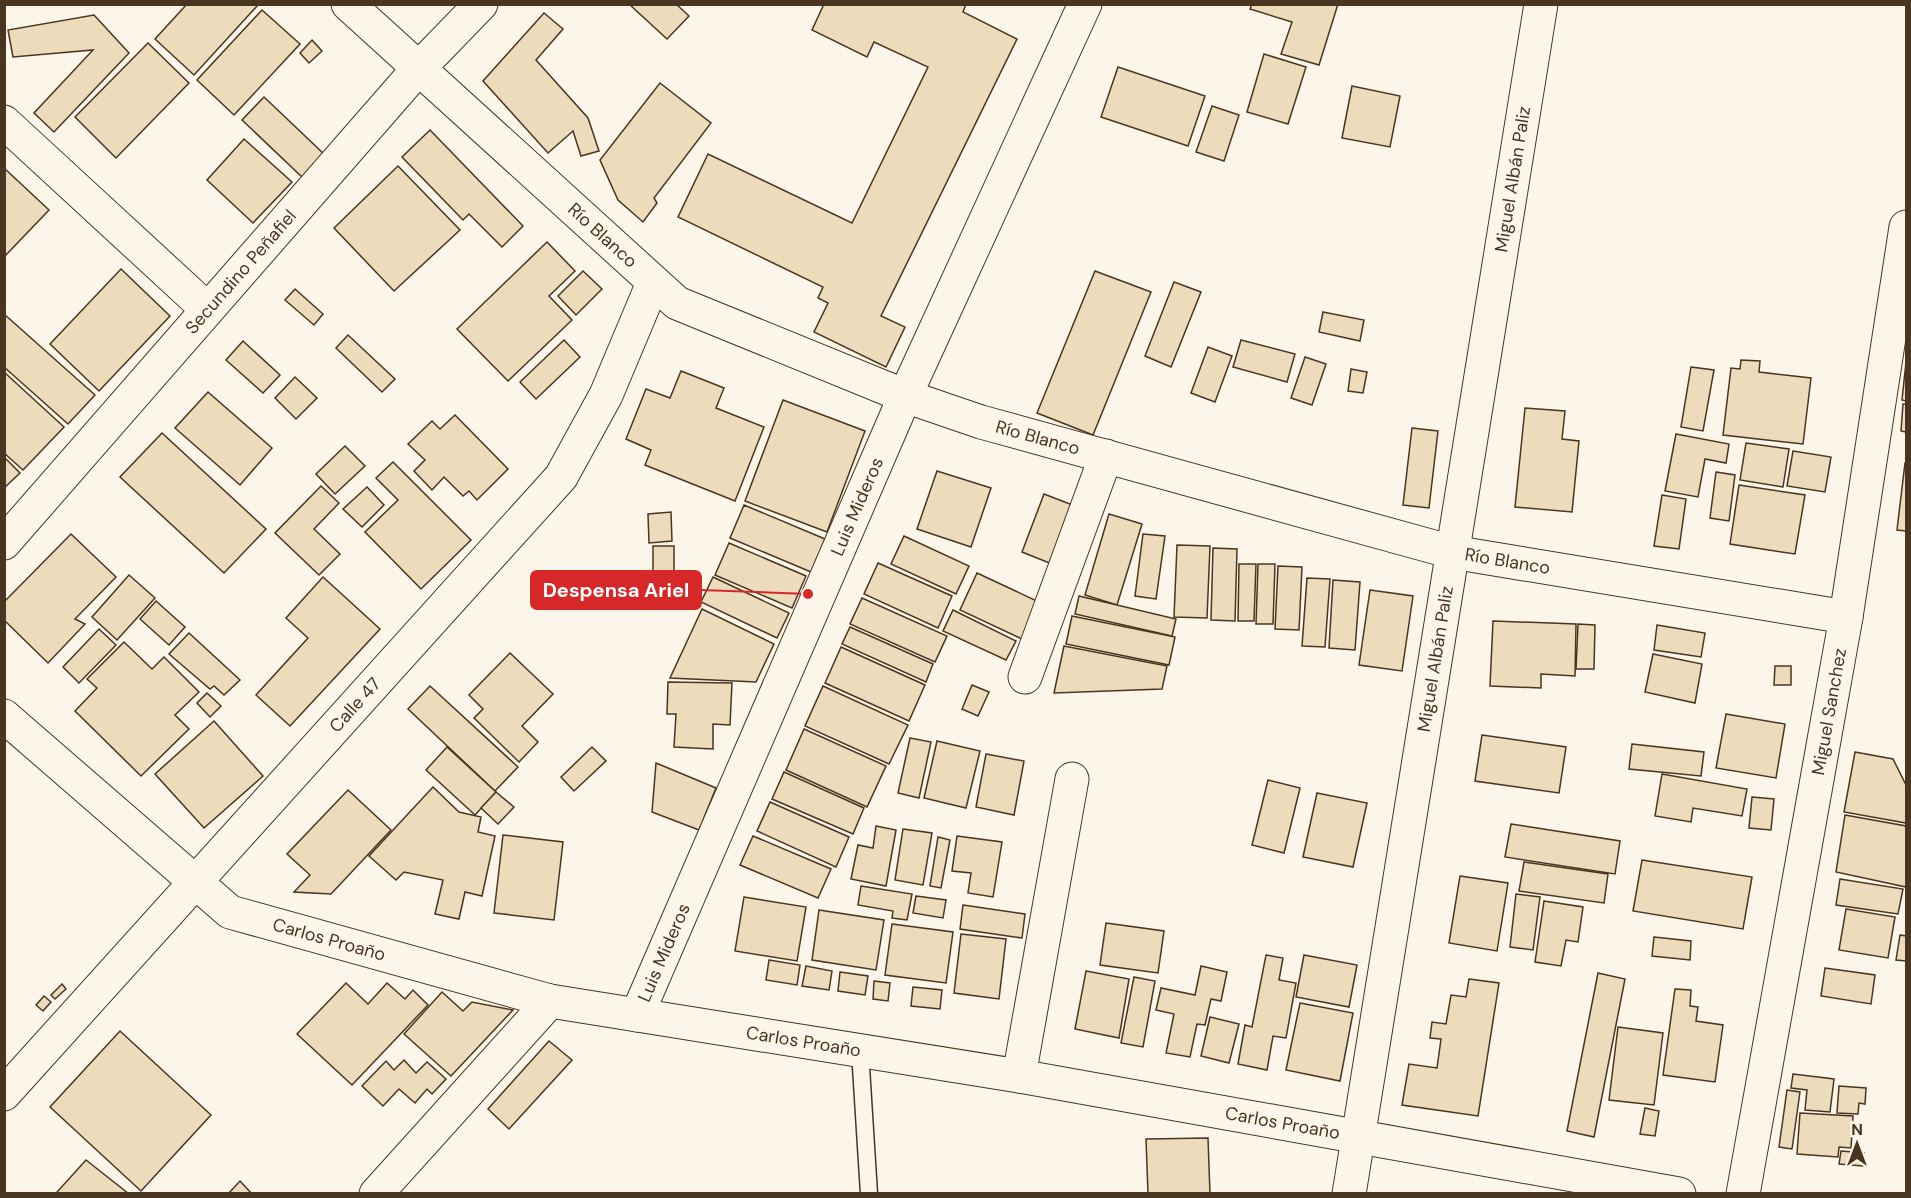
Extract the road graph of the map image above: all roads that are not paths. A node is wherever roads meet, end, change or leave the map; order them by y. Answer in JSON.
{"nodes":[{"id":1,"x":348,"y":4,"type":"edge"},
{"id":2,"x":481,"y":4,"type":"edge"},
{"id":3,"x":1085,"y":4,"type":"edge"},
{"id":4,"x":1541,"y":4,"type":"edge"},
{"id":5,"x":418,"y":69,"type":"junction"},
{"id":6,"x":4,"y":122,"type":"edge"},
{"id":7,"x":1906,"y":227,"type":"edge"},
{"id":8,"x":653,"y":283,"type":"junction"},
{"id":9,"x":207,"y":309,"type":"junction"},
{"id":10,"x":905,"y":396,"type":"junction"},
{"id":11,"x":1106,"y":456,"type":"junction"},
{"id":12,"x":4,"y":543,"type":"edge"},
{"id":13,"x":1452,"y":552,"type":"junction"},
{"id":14,"x":1846,"y":617,"type":"junction"},
{"id":15,"x":1025,"y":677,"type":"dead end"},
{"id":16,"x":4,"y":716,"type":"edge"},
{"id":17,"x":1072,"y":780,"type":"dead end"},
{"id":18,"x":196,"y":882,"type":"junction"},
{"id":19,"x":550,"y":1001,"type":"junction"},
{"id":20,"x":637,"y":1015,"type":"junction"},
{"id":21,"x":860,"y":1051,"type":"junction"},
{"id":22,"x":1019,"y":1076,"type":"junction"},
{"id":23,"x":4,"y":1094,"type":"edge"},
{"id":24,"x":1359,"y":1138,"type":"junction"},
{"id":25,"x":376,"y":1194,"type":"edge"},
{"id":26,"x":869,"y":1194,"type":"edge"},
{"id":27,"x":1349,"y":1194,"type":"edge"},
{"id":28,"x":1679,"y":1194,"type":"edge"},
{"id":29,"x":1743,"y":1194,"type":"edge"}],
"edges":[{"from":1,"to":5,"type":"street","name":"Río Blanco"},
{"from":2,"to":5,"type":"street","name":"Secundino Peñafiel"},
{"from":3,"to":10,"type":"street","name":"Luis Mideros"},
{"from":4,"to":13,"type":"street","name":"Miguel Albán Paliz"},
{"from":5,"to":8,"type":"street","name":"Río Blanco"},
{"from":5,"to":9,"type":"street","name":"Secundino Peñafiel"},
{"from":6,"to":9,"type":"street"},
{"from":7,"to":14,"type":"street","name":"Miguel Sanchez"},
{"from":8,"to":10,"type":"street","name":"Río Blanco"},
{"from":8,"to":18,"type":"street","name":"Calle 47"},
{"from":9,"to":12,"type":"street","name":"Secundino Peñafiel"},
{"from":10,"to":11,"type":"street","name":"Río Blanco"},
{"from":10,"to":20,"type":"street","name":"Luis Mideros"},
{"from":11,"to":13,"type":"street","name":"Río Blanco"},
{"from":11,"to":15,"type":"street"},
{"from":13,"to":14,"type":"street","name":"Río Blanco"},
{"from":13,"to":24,"type":"street","name":"Miguel Albán Paliz"},
{"from":14,"to":29,"type":"street","name":"Miguel Sanchez"},
{"from":16,"to":18,"type":"street","name":"Carlos Proaño"},
{"from":17,"to":22,"type":"street"},
{"from":18,"to":19,"type":"street","name":"Carlos Proaño"},
{"from":18,"to":23,"type":"street","name":"Calle 47"},
{"from":19,"to":20,"type":"street","name":"Carlos Proaño"},
{"from":19,"to":25,"type":"street"},
{"from":20,"to":21,"type":"street","name":"Carlos Proaño"},
{"from":21,"to":22,"type":"street","name":"Carlos Proaño"},
{"from":21,"to":26,"type":"lane"},
{"from":22,"to":24,"type":"street","name":"Carlos Proaño"},
{"from":24,"to":27,"type":"street","name":"Miguel Albán Paliz"},
{"from":24,"to":28,"type":"street","name":"Carlos Proaño"}]}
